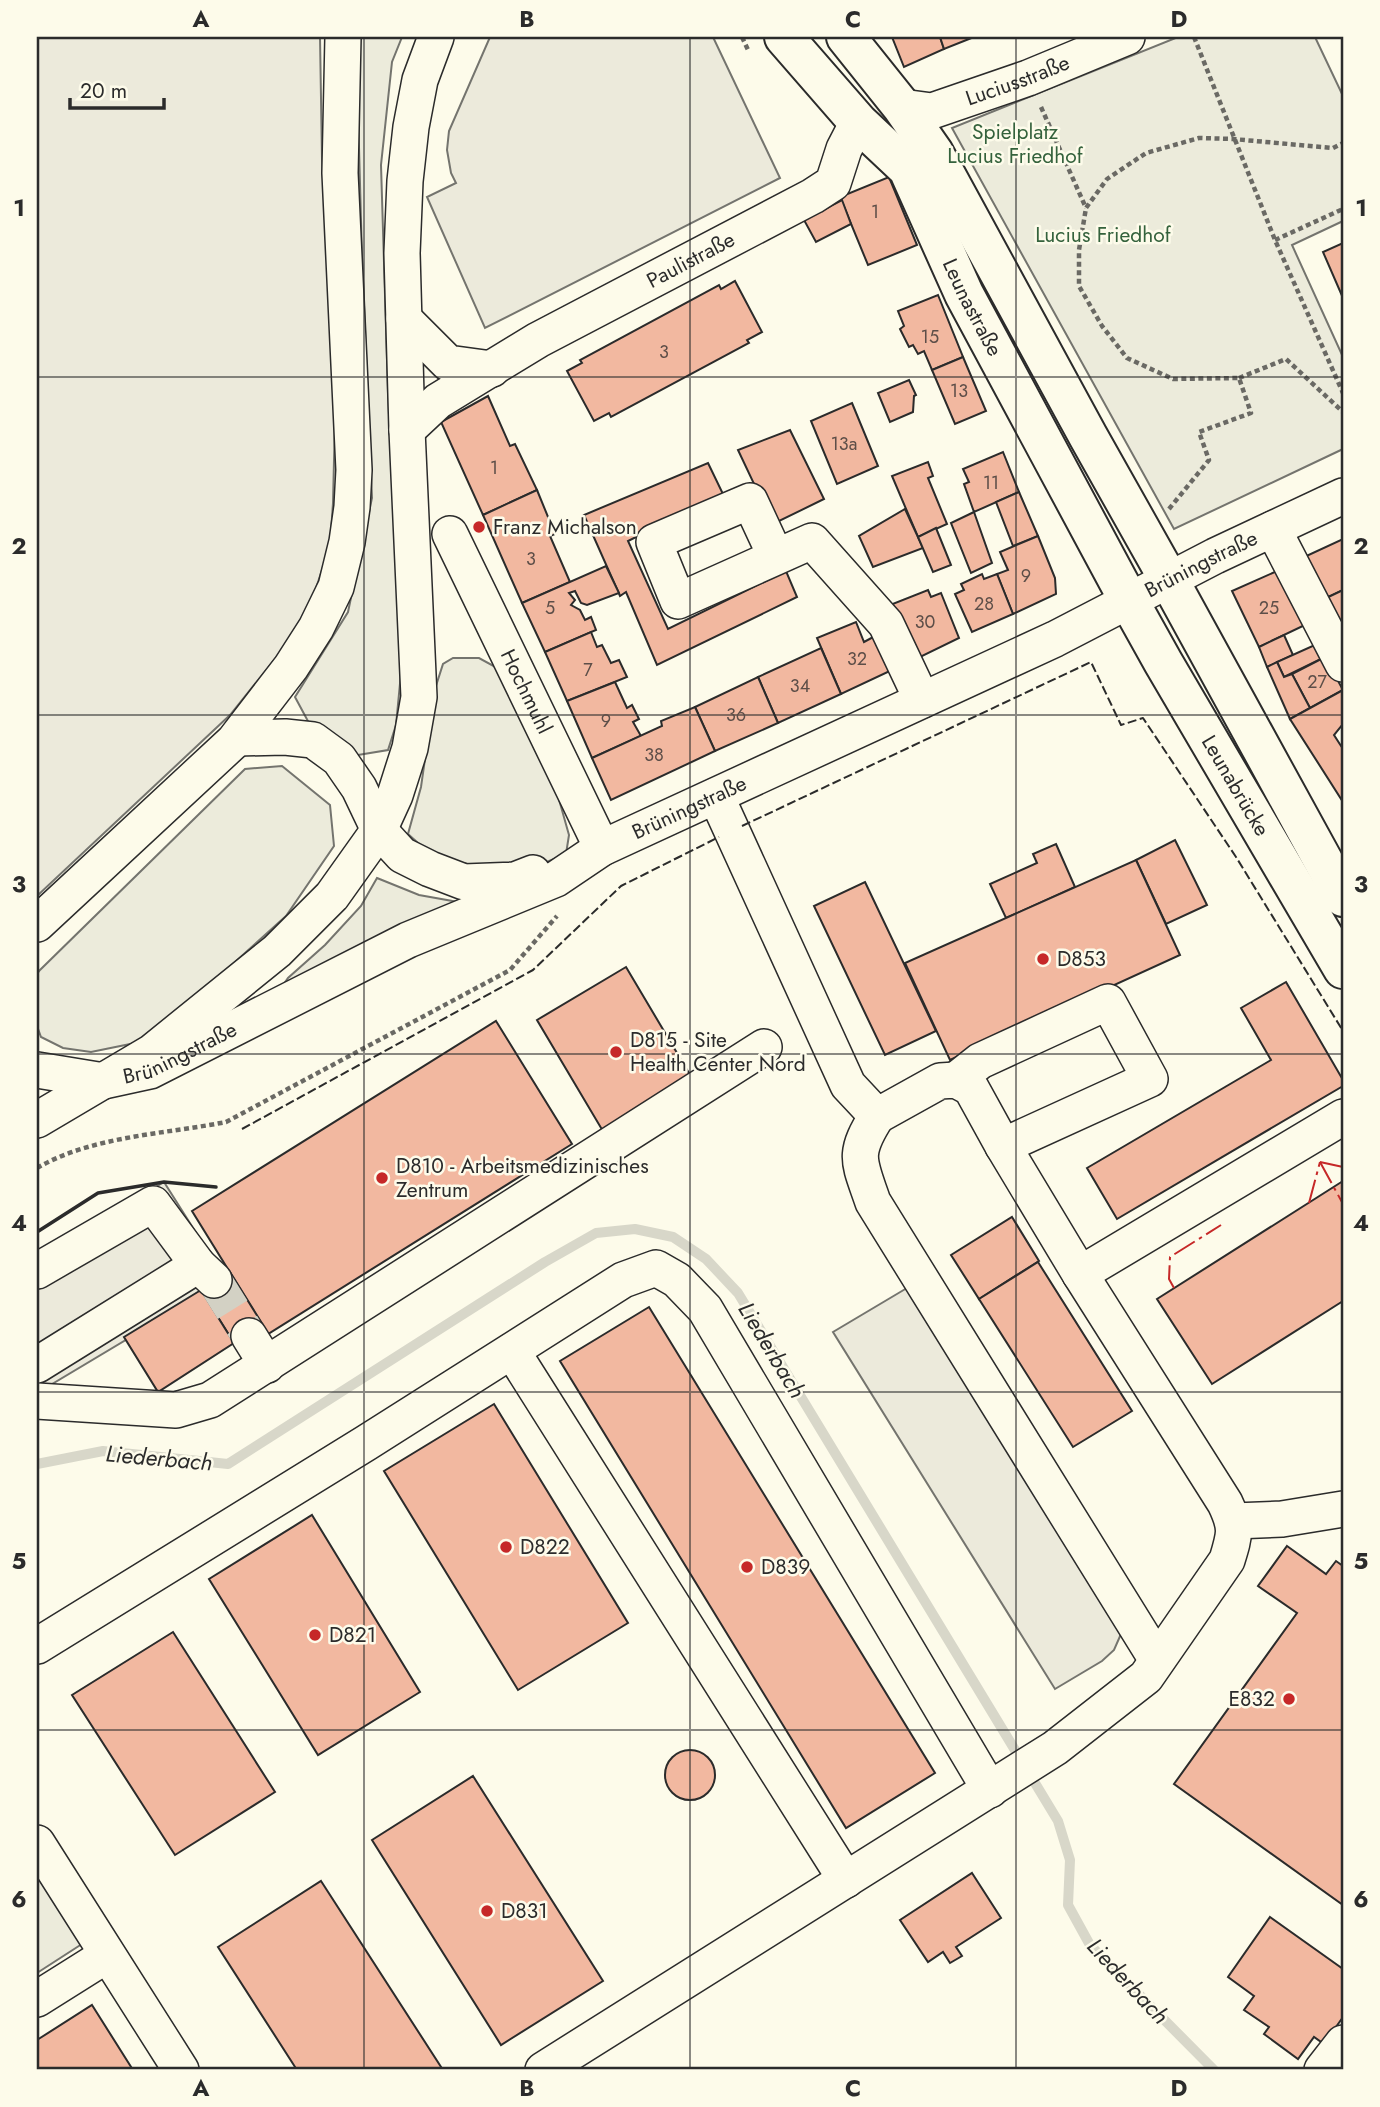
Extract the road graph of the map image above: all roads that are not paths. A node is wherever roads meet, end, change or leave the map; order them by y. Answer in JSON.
{"nodes":[{"id":1,"x":343,"y":37,"type":"edge"},
{"id":2,"x":436,"y":37,"type":"edge"},
{"id":3,"x":784,"y":37,"type":"edge"},
{"id":4,"x":846,"y":37,"type":"edge"},
{"id":5,"x":1127,"y":37,"type":"edge"},
{"id":6,"x":902,"y":107,"type":"junction"},
{"id":7,"x":858,"y":122,"type":"junction"},
{"id":8,"x":404,"y":319,"type":"junction"},
{"id":9,"x":492,"y":369,"type":"junction"},
{"id":10,"x":407,"y":430,"type":"junction"},
{"id":11,"x":1343,"y":496,"type":"edge"},
{"id":12,"x":1273,"y":529,"type":"junction"},
{"id":13,"x":450,"y":534,"type":"dead end"},
{"id":14,"x":776,"y":557,"type":"dead end"},
{"id":15,"x":1169,"y":580,"type":"junction"},
{"id":16,"x":1129,"y":601,"type":"junction"},
{"id":17,"x":1343,"y":664,"type":"edge"},
{"id":18,"x":922,"y":700,"type":"junction"},
{"id":19,"x":237,"y":738,"type":"junction"},
{"id":20,"x":716,"y":796,"type":"junction"},
{"id":21,"x":379,"y":830,"type":"junction"},
{"id":22,"x":602,"y":848,"type":"junction"},
{"id":23,"x":1343,"y":897,"type":"edge"},
{"id":24,"x":37,"y":924,"type":"edge"},
{"id":25,"x":1343,"y":969,"type":"edge"},
{"id":26,"x":764,"y":1047,"type":"dead end"},
{"id":27,"x":37,"y":1070,"type":"edge"},
{"id":28,"x":956,"y":1080,"type":"junction"},
{"id":29,"x":104,"y":1082,"type":"junction"},
{"id":30,"x":877,"y":1116,"type":"junction"},
{"id":31,"x":1343,"y":1117,"type":"edge"},
{"id":32,"x":37,"y":1120,"type":"edge"},
{"id":33,"x":1003,"y":1146,"type":"junction"},
{"id":34,"x":37,"y":1270,"type":"edge"},
{"id":35,"x":1080,"y":1275,"type":"junction"},
{"id":36,"x":512,"y":1351,"type":"junction"},
{"id":37,"x":37,"y":1365,"type":"edge"},
{"id":38,"x":37,"y":1401,"type":"edge"},
{"id":39,"x":1343,"y":1509,"type":"edge"},
{"id":40,"x":1234,"y":1521,"type":"junction"},
{"id":41,"x":37,"y":1646,"type":"edge"},
{"id":42,"x":1157,"y":1660,"type":"junction"},
{"id":43,"x":990,"y":1790,"type":"junction"},
{"id":44,"x":37,"y":1843,"type":"edge"},
{"id":45,"x":846,"y":1880,"type":"junction"},
{"id":46,"x":107,"y":1955,"type":"junction"},
{"id":47,"x":37,"y":1999,"type":"edge"},
{"id":48,"x":1343,"y":2043,"type":"edge"},
{"id":49,"x":181,"y":2070,"type":"edge"},
{"id":50,"x":543,"y":2070,"type":"edge"},
{"id":51,"x":1322,"y":2070,"type":"edge"}],
"edges":[{"from":1,"to":19,"type":"street"},
{"from":2,"to":8,"type":"street"},
{"from":3,"to":7,"type":"main road","name":"Leunastraße"},
{"from":4,"to":6,"type":"main road","name":"Leunastraße"},
{"from":5,"to":6,"type":"street","name":"Luciusstraße"},
{"from":6,"to":15,"type":"main road","name":"Leunastraße"},
{"from":7,"to":9,"type":"street","name":"Paulistraße"},
{"from":7,"to":16,"type":"main road","name":"Leunastraße"},
{"from":8,"to":9,"type":"street"},
{"from":8,"to":10,"type":"street"},
{"from":9,"to":10,"type":"street","name":"Paulistraße"},
{"from":10,"to":21,"type":"street"},
{"from":11,"to":12,"type":"street","name":"Brüningstraße"},
{"from":12,"to":15,"type":"street","name":"Brüningstraße"},
{"from":12,"to":17,"type":"street","name":"Brüningstraße"},
{"from":13,"to":22,"type":"street","name":"Hochmuhl"},
{"from":14,"to":18,"type":"street"},
{"from":15,"to":16,"type":"street","name":"Brüningstraße"},
{"from":15,"to":23,"type":"main road","name":"Leunabrücke"},
{"from":16,"to":18,"type":"street","name":"Brüningstraße"},
{"from":16,"to":25,"type":"main road","name":"Leunabrücke"},
{"from":18,"to":20,"type":"street","name":"Brüningstraße"},
{"from":19,"to":21,"type":"street"},
{"from":19,"to":24,"type":"street"},
{"from":20,"to":22,"type":"street","name":"Brüningstraße"},
{"from":20,"to":30,"type":"street"},
{"from":21,"to":22,"type":"street"},
{"from":21,"to":29,"type":"street"},
{"from":22,"to":29,"type":"street","name":"Brüningstraße"},
{"from":26,"to":38,"type":"street"},
{"from":27,"to":29,"type":"street"},
{"from":28,"to":30,"type":"street"},
{"from":28,"to":33,"type":"street"},
{"from":28,"to":33,"type":"street"},
{"from":29,"to":32,"type":"street"},
{"from":30,"to":42,"type":"street"},
{"from":31,"to":35,"type":"street"},
{"from":33,"to":35,"type":"street"},
{"from":34,"to":37,"type":"street"},
{"from":35,"to":40,"type":"street"},
{"from":36,"to":41,"type":"street"},
{"from":36,"to":43,"type":"street"},
{"from":36,"to":45,"type":"street"},
{"from":39,"to":40,"type":"street"},
{"from":40,"to":42,"type":"street"},
{"from":42,"to":43,"type":"street"},
{"from":43,"to":45,"type":"street"},
{"from":44,"to":46,"type":"street"},
{"from":45,"to":50,"type":"street"},
{"from":46,"to":47,"type":"street"},
{"from":46,"to":49,"type":"street"},
{"from":48,"to":51,"type":"street"}]}
